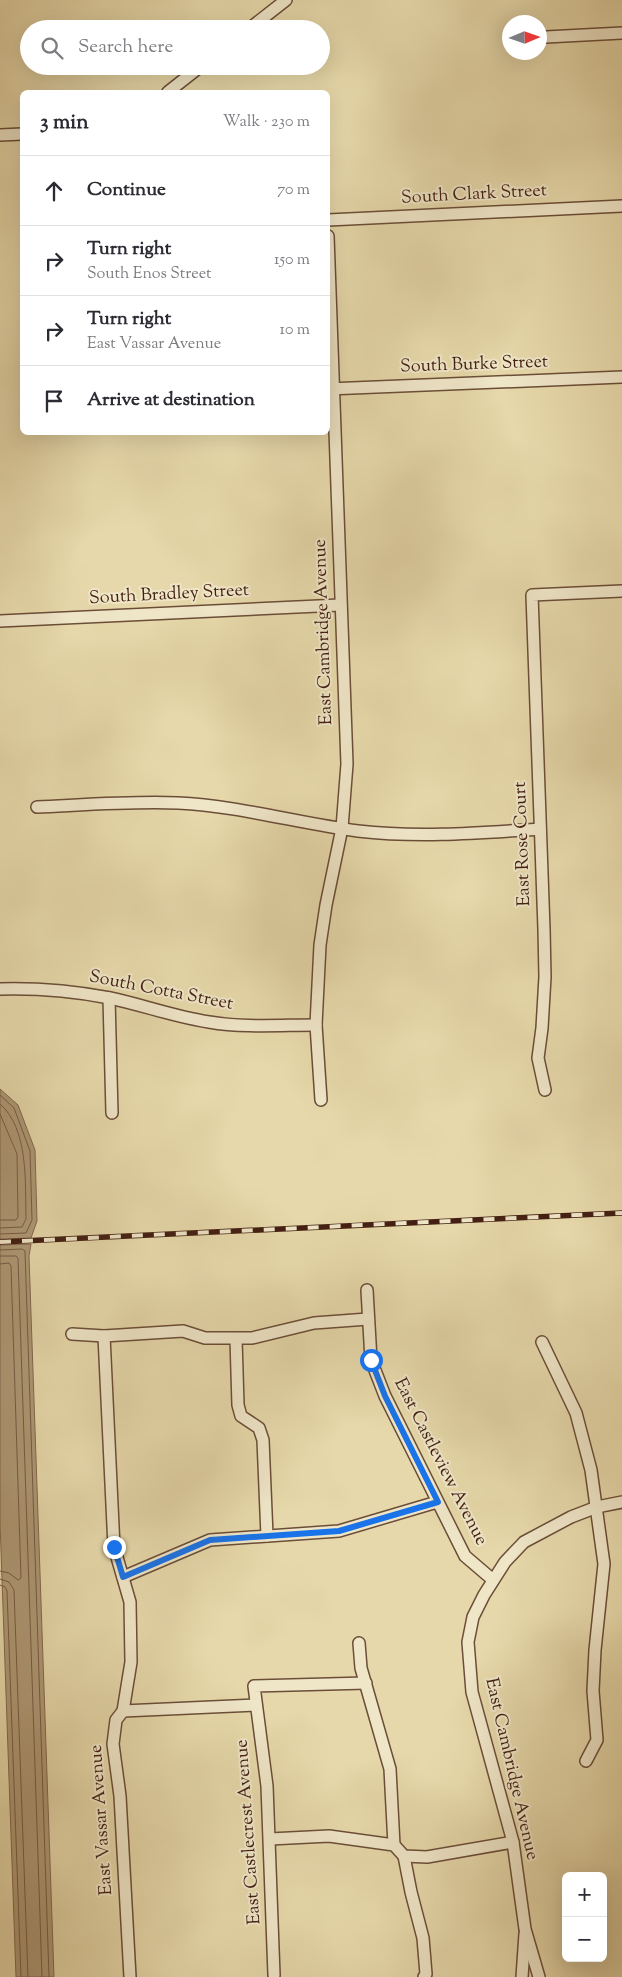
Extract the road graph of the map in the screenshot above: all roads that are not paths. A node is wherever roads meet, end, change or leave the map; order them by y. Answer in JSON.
{"nodes":[{"id":1,"x":286,"y":0,"type":"edge"},
{"id":2,"x":260,"y":20,"type":"edge"},
{"id":3,"x":622,"y":33,"type":"edge"},
{"id":4,"x":547,"y":37,"type":"edge"},
{"id":5,"x":190,"y":75,"type":"edge"},
{"id":6,"x":171,"y":90,"type":"edge"},
{"id":7,"x":20,"y":134,"type":"edge"},
{"id":8,"x":0,"y":135,"type":"edge"},
{"id":9,"x":622,"y":206,"type":"edge"},
{"id":10,"x":330,"y":220,"type":"edge"},
{"id":11,"x":622,"y":376,"type":"edge"},
{"id":12,"x":330,"y":389,"type":"edge"},
{"id":13,"x":622,"y":591,"type":"edge"},
{"id":14,"x":340,"y":605,"type":"junction"},
{"id":15,"x":0,"y":620,"type":"edge"},
{"id":16,"x":37,"y":807,"type":"dead end"},
{"id":17,"x":342,"y":828,"type":"junction"},
{"id":18,"x":540,"y":829,"type":"junction"},
{"id":19,"x":0,"y":989,"type":"edge"},
{"id":20,"x":109,"y":998,"type":"junction"},
{"id":21,"x":316,"y":1025,"type":"junction"},
{"id":22,"x":545,"y":1090,"type":"dead end"},
{"id":23,"x":321,"y":1100,"type":"dead end"},
{"id":24,"x":112,"y":1113,"type":"dead end"},
{"id":25,"x":367,"y":1290,"type":"dead end"},
{"id":26,"x":368,"y":1319,"type":"junction"},
{"id":27,"x":72,"y":1334,"type":"dead end"},
{"id":28,"x":104,"y":1336,"type":"junction"},
{"id":29,"x":236,"y":1339,"type":"junction"},
{"id":30,"x":542,"y":1342,"type":"dead end"},
{"id":31,"x":438,"y":1502,"type":"junction"},
{"id":32,"x":622,"y":1502,"type":"edge"},
{"id":33,"x":598,"y":1507,"type":"junction"},
{"id":34,"x":267,"y":1536,"type":"junction"},
{"id":35,"x":123,"y":1577,"type":"junction"},
{"id":36,"x":492,"y":1580,"type":"junction"},
{"id":37,"x":359,"y":1643,"type":"dead end"},
{"id":38,"x":366,"y":1683,"type":"junction"},
{"id":39,"x":256,"y":1705,"type":"junction"},
{"id":40,"x":123,"y":1711,"type":"junction"},
{"id":41,"x":586,"y":1761,"type":"dead end"},
{"id":42,"x":270,"y":1839,"type":"junction"},
{"id":43,"x":513,"y":1842,"type":"junction"},
{"id":44,"x":394,"y":1845,"type":"junction"},
{"id":45,"x":404,"y":1856,"type":"junction"},
{"id":46,"x":525,"y":1929,"type":"junction"},
{"id":47,"x":275,"y":1976,"type":"edge"},
{"id":48,"x":130,"y":1977,"type":"edge"},
{"id":49,"x":424,"y":1977,"type":"edge"},
{"id":50,"x":522,"y":1977,"type":"edge"},
{"id":51,"x":539,"y":1977,"type":"edge"}],
"edges":[{"from":1,"to":2,"type":"street"},
{"from":3,"to":4,"type":"street"},
{"from":5,"to":6,"type":"street"},
{"from":7,"to":8,"type":"street"},
{"from":9,"to":10,"type":"street","name":"South Clark Street"},
{"from":11,"to":12,"type":"street","name":"South Burke Street"},
{"from":12,"to":14,"type":"street","name":"East Cambridge Avenue"},
{"from":13,"to":18,"type":"street","name":"East Rose Court"},
{"from":14,"to":15,"type":"street","name":"South Bradley Street"},
{"from":14,"to":17,"type":"street","name":"East Cambridge Avenue"},
{"from":16,"to":17,"type":"street"},
{"from":17,"to":18,"type":"street"},
{"from":17,"to":21,"type":"street","name":"East Cambridge Avenue"},
{"from":18,"to":22,"type":"street","name":"East Rose Court"},
{"from":19,"to":20,"type":"street","name":"South Cotta Street"},
{"from":20,"to":21,"type":"street","name":"South Cotta Street"},
{"from":20,"to":24,"type":"street"},
{"from":21,"to":23,"type":"street","name":"East Cambridge Avenue"},
{"from":25,"to":26,"type":"street","name":"East Castleview Avenue"},
{"from":26,"to":29,"type":"street"},
{"from":26,"to":31,"type":"street","name":"East Castleview Avenue"},
{"from":27,"to":28,"type":"street"},
{"from":28,"to":29,"type":"street"},
{"from":28,"to":35,"type":"street","name":"East Vassar Avenue"},
{"from":29,"to":34,"type":"street"},
{"from":30,"to":33,"type":"street"},
{"from":31,"to":34,"type":"street"},
{"from":31,"to":36,"type":"street","name":"East Castleview Avenue"},
{"from":32,"to":33,"type":"street","name":"East Cambridge Avenue"},
{"from":33,"to":36,"type":"street","name":"East Cambridge Avenue"},
{"from":33,"to":41,"type":"street"},
{"from":34,"to":35,"type":"street"},
{"from":35,"to":40,"type":"street","name":"East Vassar Avenue"},
{"from":36,"to":43,"type":"street","name":"East Cambridge Avenue"},
{"from":37,"to":38,"type":"street"},
{"from":38,"to":39,"type":"street","name":"East Castlecrest Avenue"},
{"from":38,"to":44,"type":"street"},
{"from":39,"to":40,"type":"street"},
{"from":39,"to":42,"type":"street","name":"East Castlecrest Avenue"},
{"from":40,"to":48,"type":"street","name":"East Vassar Avenue"},
{"from":42,"to":44,"type":"street"},
{"from":42,"to":47,"type":"street","name":"East Castlecrest Avenue"},
{"from":43,"to":45,"type":"street"},
{"from":43,"to":46,"type":"street","name":"East Cambridge Avenue"},
{"from":44,"to":45,"type":"street"},
{"from":45,"to":49,"type":"street"},
{"from":46,"to":50,"type":"street","name":"East Cambridge Avenue"},
{"from":46,"to":51,"type":"street","name":"East Cambridge Avenue"}]}
